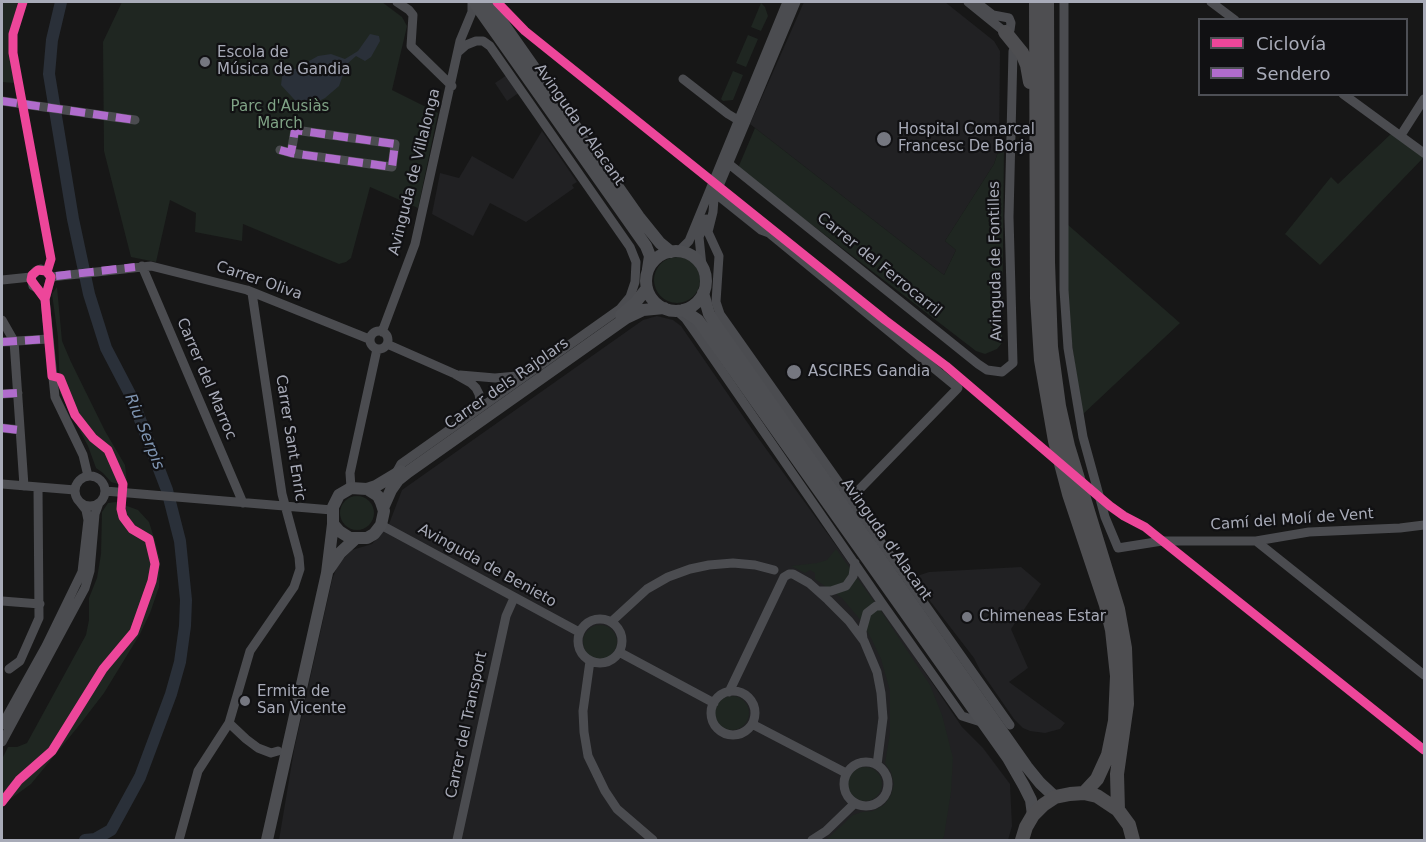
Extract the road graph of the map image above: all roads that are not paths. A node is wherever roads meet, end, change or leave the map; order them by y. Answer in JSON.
{"nodes":[{"id":1,"x":397,"y":2,"type":"edge"},
{"id":2,"x":473,"y":2,"type":"edge"},
{"id":3,"x":488,"y":2,"type":"edge"},
{"id":4,"x":787,"y":2,"type":"edge"},
{"id":5,"x":796,"y":2,"type":"edge"},
{"id":6,"x":968,"y":2,"type":"edge"},
{"id":7,"x":976,"y":2,"type":"edge"},
{"id":8,"x":1036,"y":2,"type":"edge"},
{"id":9,"x":1047,"y":2,"type":"edge"},
{"id":10,"x":1064,"y":2,"type":"edge"},
{"id":11,"x":1211,"y":2,"type":"edge"},
{"id":12,"x":1232,"y":18,"type":"edge"},
{"id":13,"x":495,"y":32,"type":"junction"},
{"id":14,"x":1005,"y":32,"type":"junction"},
{"id":15,"x":1013,"y":51,"type":"dead end"},
{"id":16,"x":458,"y":52,"type":"junction"},
{"id":17,"x":503,"y":63,"type":"junction"},
{"id":18,"x":683,"y":79,"type":"dead end"},
{"id":19,"x":452,"y":86,"type":"junction"},
{"id":20,"x":1346,"y":96,"type":"edge"},
{"id":21,"x":1425,"y":99,"type":"edge"},
{"id":22,"x":2,"y":101,"type":"edge"},
{"id":23,"x":135,"y":120,"type":"dead end"},
{"id":24,"x":738,"y":120,"type":"junction"},
{"id":25,"x":1401,"y":135,"type":"junction"},
{"id":26,"x":280,"y":150,"type":"dead end"},
{"id":27,"x":291,"y":153,"type":"junction"},
{"id":28,"x":1425,"y":153,"type":"edge"},
{"id":29,"x":729,"y":164,"type":"junction"},
{"id":30,"x":715,"y":197,"type":"junction"},
{"id":31,"x":1037,"y":206,"type":"junction"},
{"id":32,"x":613,"y":223,"type":"junction"},
{"id":33,"x":632,"y":227,"type":"junction"},
{"id":34,"x":674,"y":252,"type":"junction"},
{"id":35,"x":138,"y":266,"type":"junction"},
{"id":36,"x":702,"y":266,"type":"junction"},
{"id":37,"x":648,"y":270,"type":"junction"},
{"id":38,"x":53,"y":276,"type":"junction"},
{"id":39,"x":31,"y":278,"type":"junction"},
{"id":40,"x":2,"y":280,"type":"edge"},
{"id":41,"x":42,"y":288,"type":"junction"},
{"id":42,"x":647,"y":288,"type":"junction"},
{"id":43,"x":252,"y":293,"type":"junction"},
{"id":44,"x":703,"y":293,"type":"junction"},
{"id":45,"x":675,"y":310,"type":"junction"},
{"id":46,"x":2,"y":320,"type":"edge"},
{"id":47,"x":382,"y":332,"type":"junction"},
{"id":48,"x":48,"y":339,"type":"junction"},
{"id":49,"x":369,"y":339,"type":"junction"},
{"id":50,"x":14,"y":341,"type":"junction"},
{"id":51,"x":2,"y":342,"type":"edge"},
{"id":52,"x":387,"y":344,"type":"junction"},
{"id":53,"x":376,"y":350,"type":"junction"},
{"id":54,"x":1013,"y":363,"type":"joint"},
{"id":55,"x":541,"y":365,"type":"junction"},
{"id":56,"x":455,"y":374,"type":"junction"},
{"id":57,"x":18,"y":393,"type":"junction"},
{"id":58,"x":2,"y":394,"type":"edge"},
{"id":59,"x":475,"y":412,"type":"junction"},
{"id":60,"x":2,"y":428,"type":"edge"},
{"id":61,"x":20,"y":430,"type":"junction"},
{"id":62,"x":88,"y":476,"type":"junction"},
{"id":63,"x":394,"y":476,"type":"junction"},
{"id":64,"x":2,"y":484,"type":"edge"},
{"id":65,"x":24,"y":486,"type":"junction"},
{"id":66,"x":38,"y":487,"type":"junction"},
{"id":67,"x":351,"y":488,"type":"junction"},
{"id":68,"x":75,"y":489,"type":"junction"},
{"id":69,"x":367,"y":489,"type":"junction"},
{"id":70,"x":105,"y":491,"type":"junction"},
{"id":71,"x":850,"y":499,"type":"junction"},
{"id":72,"x":79,"y":501,"type":"junction"},
{"id":73,"x":99,"y":503,"type":"junction"},
{"id":74,"x":243,"y":503,"type":"junction"},
{"id":75,"x":285,"y":505,"type":"junction"},
{"id":76,"x":383,"y":508,"type":"junction"},
{"id":77,"x":332,"y":510,"type":"junction"},
{"id":78,"x":333,"y":524,"type":"junction"},
{"id":79,"x":381,"y":525,"type":"junction"},
{"id":80,"x":1425,"y":525,"type":"edge"},
{"id":81,"x":355,"y":539,"type":"junction"},
{"id":82,"x":1256,"y":541,"type":"junction"},
{"id":83,"x":855,"y":563,"type":"junction"},
{"id":84,"x":774,"y":570,"type":"dead end"},
{"id":85,"x":327,"y":573,"type":"junction"},
{"id":86,"x":818,"y":591,"type":"junction"},
{"id":87,"x":514,"y":598,"type":"junction"},
{"id":88,"x":2,"y":601,"type":"edge"},
{"id":89,"x":40,"y":604,"type":"junction"},
{"id":90,"x":884,"y":606,"type":"junction"},
{"id":91,"x":611,"y":622,"type":"junction"},
{"id":92,"x":579,"y":632,"type":"junction"},
{"id":93,"x":863,"y":639,"type":"junction"},
{"id":94,"x":619,"y":652,"type":"junction"},
{"id":95,"x":590,"y":662,"type":"junction"},
{"id":96,"x":34,"y":666,"type":"junction"},
{"id":97,"x":5,"y":669,"type":"edge"},
{"id":98,"x":1425,"y":675,"type":"edge"},
{"id":99,"x":25,"y":683,"type":"junction"},
{"id":100,"x":729,"y":692,"type":"junction"},
{"id":101,"x":714,"y":703,"type":"junction"},
{"id":102,"x":981,"y":722,"type":"junction"},
{"id":103,"x":229,"y":723,"type":"junction"},
{"id":104,"x":752,"y":724,"type":"junction"},
{"id":105,"x":2,"y":725,"type":"edge"},
{"id":106,"x":1010,"y":725,"type":"dead end"},
{"id":107,"x":2,"y":742,"type":"edge"},
{"id":108,"x":278,"y":751,"type":"dead end"},
{"id":109,"x":877,"y":765,"type":"junction"},
{"id":110,"x":846,"y":774,"type":"junction"},
{"id":111,"x":1084,"y":793,"type":"junction"},
{"id":112,"x":1055,"y":798,"type":"junction"},
{"id":113,"x":855,"y":803,"type":"junction"},
{"id":114,"x":1118,"y":810,"type":"junction"},
{"id":115,"x":1033,"y":815,"type":"junction"},
{"id":116,"x":178,"y":840,"type":"edge"},
{"id":117,"x":267,"y":840,"type":"edge"},
{"id":118,"x":457,"y":840,"type":"edge"},
{"id":119,"x":653,"y":840,"type":"edge"},
{"id":120,"x":812,"y":840,"type":"edge"},
{"id":121,"x":1022,"y":840,"type":"edge"},
{"id":122,"x":1133,"y":840,"type":"edge"}],
"edges":[{"from":1,"to":19,"type":"street"},
{"from":2,"to":13,"type":"main road","name":"Avinguda d'Alacant"},
{"from":2,"to":16,"type":"street","name":"Avinguda de Villalonga"},
{"from":3,"to":34,"type":"main road","name":"Avinguda d'Alacant"},
{"from":4,"to":24,"type":"street"},
{"from":5,"to":29,"type":"street"},
{"from":6,"to":14,"type":"street"},
{"from":7,"to":14,"type":"street"},
{"from":8,"to":31,"type":"highway"},
{"from":9,"to":114,"type":"highway"},
{"from":10,"to":82,"type":"street","name":"Camí del Molí de Vent"},
{"from":11,"to":12,"type":"street"},
{"from":13,"to":17,"type":"street"},
{"from":13,"to":33,"type":"main road","name":"Avinguda d'Alacant"},
{"from":14,"to":31,"type":"highway"},
{"from":15,"to":54,"type":"street","name":"Avinguda de Fontilles"},
{"from":16,"to":17,"type":"street"},
{"from":16,"to":19,"type":"street","name":"Avinguda de Villalonga"},
{"from":17,"to":32,"type":"street"},
{"from":18,"to":24,"type":"street"},
{"from":19,"to":47,"type":"street","name":"Avinguda de Villalonga"},
{"from":20,"to":25,"type":"street"},
{"from":21,"to":25,"type":"street"},
{"from":22,"to":23,"type":"street"},
{"from":24,"to":34,"type":"street"},
{"from":25,"to":28,"type":"street"},
{"from":26,"to":27,"type":"street"},
{"from":27,"to":27,"type":"street"},
{"from":29,"to":30,"type":"street"},
{"from":29,"to":54,"type":"street","name":"Carrer del Ferrocarril"},
{"from":30,"to":36,"type":"street"},
{"from":30,"to":71,"type":"street","name":"Avinguda d'Alacant"},
{"from":30,"to":71,"type":"street"},
{"from":31,"to":111,"type":"highway"},
{"from":32,"to":33,"type":"street"},
{"from":32,"to":55,"type":"street"},
{"from":33,"to":37,"type":"main road","name":"Avinguda d'Alacant"},
{"from":34,"to":36,"type":"main road"},
{"from":34,"to":37,"type":"main road"},
{"from":35,"to":38,"type":"street","name":"Carrer Oliva"},
{"from":35,"to":43,"type":"street","name":"Carrer Oliva"},
{"from":35,"to":74,"type":"street","name":"Carrer del Marroc"},
{"from":36,"to":44,"type":"main road"},
{"from":37,"to":42,"type":"main road"},
{"from":38,"to":39,"type":"street"},
{"from":38,"to":41,"type":"street"},
{"from":39,"to":40,"type":"street"},
{"from":39,"to":41,"type":"street"},
{"from":41,"to":48,"type":"street"},
{"from":42,"to":45,"type":"main road"},
{"from":42,"to":63,"type":"main road","name":"Carrer dels Rajolars"},
{"from":43,"to":49,"type":"street","name":"Carrer Oliva"},
{"from":43,"to":75,"type":"street","name":"Carrer Sant Enric"},
{"from":44,"to":45,"type":"main road"},
{"from":44,"to":112,"type":"main road","name":"Avinguda d'Alacant"},
{"from":45,"to":76,"type":"main road","name":"Carrer dels Rajolars"},
{"from":45,"to":83,"type":"street","name":"Avinguda d'Alacant"},
{"from":45,"to":102,"type":"main road","name":"Avinguda d'Alacant"},
{"from":46,"to":50,"type":"street"},
{"from":47,"to":49,"type":"street"},
{"from":47,"to":52,"type":"street"},
{"from":48,"to":50,"type":"street"},
{"from":48,"to":62,"type":"street"},
{"from":49,"to":53,"type":"street"},
{"from":50,"to":51,"type":"street"},
{"from":50,"to":57,"type":"street"},
{"from":52,"to":53,"type":"street"},
{"from":52,"to":56,"type":"street"},
{"from":53,"to":67,"type":"street"},
{"from":55,"to":56,"type":"street"},
{"from":55,"to":59,"type":"street"},
{"from":56,"to":59,"type":"street"},
{"from":57,"to":58,"type":"street"},
{"from":57,"to":61,"type":"street"},
{"from":59,"to":63,"type":"street"},
{"from":60,"to":61,"type":"street"},
{"from":61,"to":65,"type":"street"},
{"from":62,"to":68,"type":"street"},
{"from":62,"to":70,"type":"street"},
{"from":63,"to":69,"type":"main road","name":"Carrer dels Rajolars"},
{"from":64,"to":65,"type":"street"},
{"from":65,"to":66,"type":"street"},
{"from":66,"to":68,"type":"street"},
{"from":66,"to":89,"type":"street"},
{"from":67,"to":69,"type":"main road"},
{"from":67,"to":77,"type":"main road"},
{"from":68,"to":72,"type":"street"},
{"from":69,"to":76,"type":"main road"},
{"from":70,"to":73,"type":"street"},
{"from":70,"to":74,"type":"street"},
{"from":71,"to":106,"type":"street","name":"Avinguda d'Alacant"},
{"from":72,"to":73,"type":"street"},
{"from":72,"to":96,"type":"street"},
{"from":73,"to":107,"type":"street"},
{"from":74,"to":75,"type":"street"},
{"from":75,"to":77,"type":"street"},
{"from":75,"to":103,"type":"street","name":"Carrer Sant Enric"},
{"from":76,"to":79,"type":"main road"},
{"from":77,"to":78,"type":"main road"},
{"from":78,"to":81,"type":"main road"},
{"from":78,"to":85,"type":"main road"},
{"from":79,"to":81,"type":"main road"},
{"from":79,"to":87,"type":"street","name":"Avinguda de Benieto"},
{"from":80,"to":82,"type":"street","name":"Camí del Molí de Vent"},
{"from":81,"to":85,"type":"main road"},
{"from":82,"to":98,"type":"street"},
{"from":83,"to":86,"type":"street"},
{"from":83,"to":90,"type":"street","name":"Avinguda d'Alacant"},
{"from":84,"to":91,"type":"street"},
{"from":85,"to":117,"type":"main road"},
{"from":86,"to":93,"type":"street"},
{"from":86,"to":100,"type":"street"},
{"from":87,"to":92,"type":"street","name":"Avinguda de Benieto"},
{"from":87,"to":118,"type":"street","name":"Carrer del Transport"},
{"from":88,"to":89,"type":"street"},
{"from":89,"to":97,"type":"street"},
{"from":90,"to":93,"type":"street"},
{"from":90,"to":102,"type":"street","name":"Avinguda d'Alacant"},
{"from":91,"to":92,"type":"street"},
{"from":91,"to":94,"type":"street"},
{"from":92,"to":95,"type":"street"},
{"from":93,"to":109,"type":"street"},
{"from":94,"to":95,"type":"street"},
{"from":94,"to":101,"type":"street"},
{"from":95,"to":119,"type":"street"},
{"from":96,"to":97,"type":"street"},
{"from":96,"to":99,"type":"street"},
{"from":97,"to":99,"type":"street"},
{"from":99,"to":105,"type":"street"},
{"from":100,"to":101,"type":"street"},
{"from":100,"to":104,"type":"street"},
{"from":101,"to":104,"type":"street"},
{"from":102,"to":115,"type":"main road","name":"Avinguda d'Alacant"},
{"from":103,"to":108,"type":"street"},
{"from":103,"to":116,"type":"street"},
{"from":104,"to":110,"type":"street"},
{"from":109,"to":110,"type":"street"},
{"from":109,"to":113,"type":"street"},
{"from":110,"to":113,"type":"street"},
{"from":111,"to":112,"type":"highway"},
{"from":111,"to":114,"type":"highway"},
{"from":112,"to":115,"type":"highway"},
{"from":113,"to":120,"type":"street"},
{"from":114,"to":122,"type":"highway"},
{"from":115,"to":121,"type":"highway"}]}
